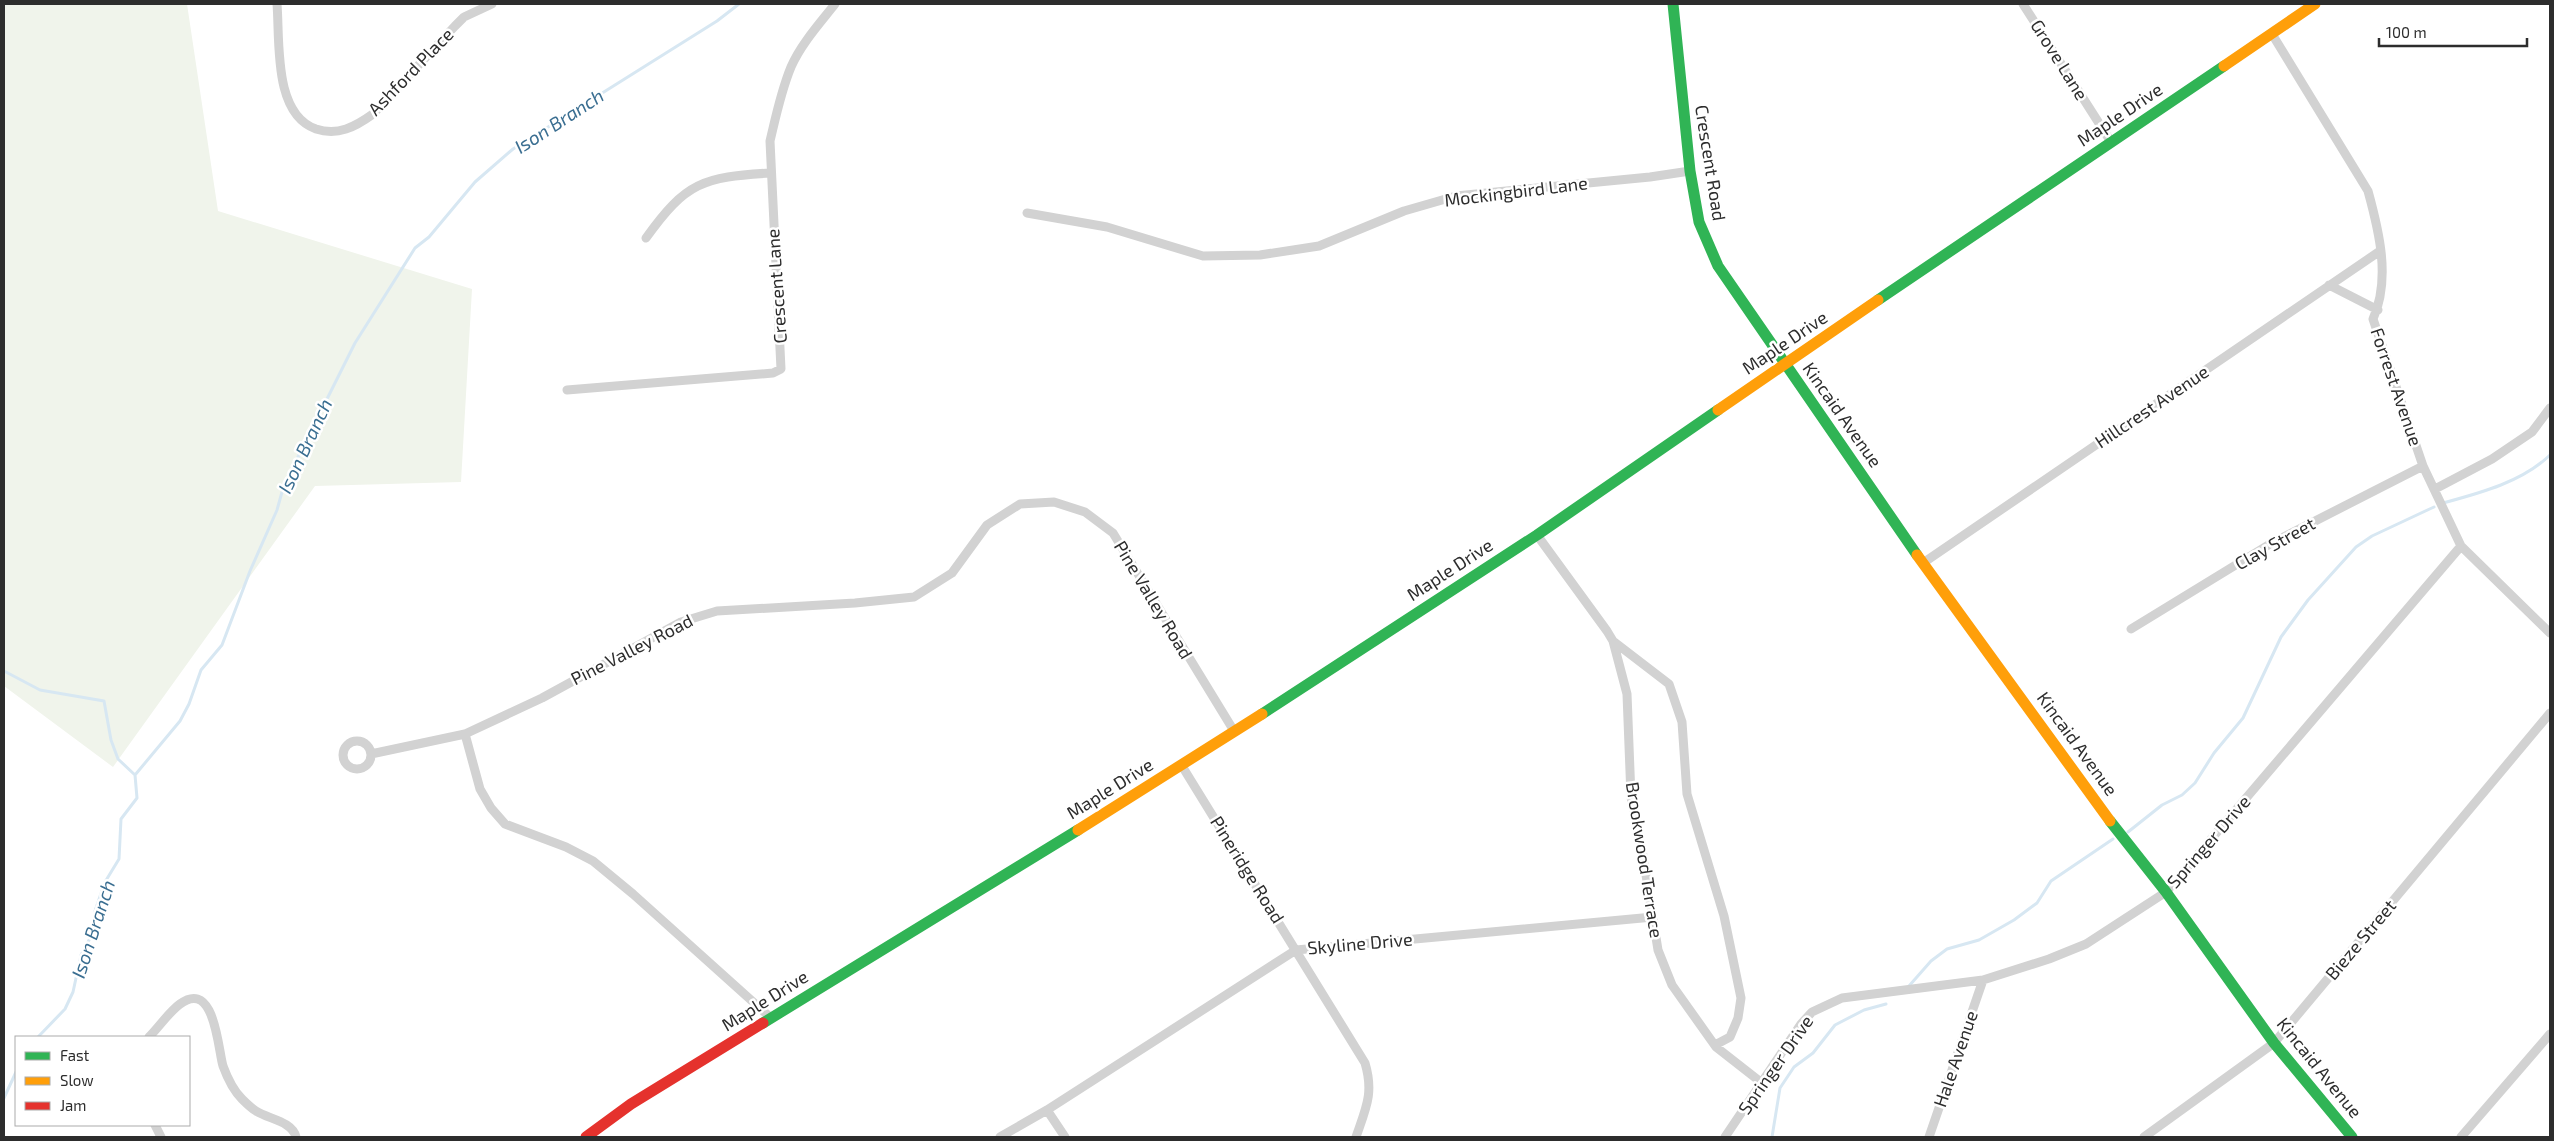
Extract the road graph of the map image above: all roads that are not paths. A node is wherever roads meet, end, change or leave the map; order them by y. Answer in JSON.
{"nodes":[{"id":1,"x":277,"y":4,"type":"edge"},
{"id":2,"x":492,"y":4,"type":"edge"},
{"id":3,"x":835,"y":4,"type":"edge"},
{"id":4,"x":1673,"y":4,"type":"edge"},
{"id":5,"x":2024,"y":4,"type":"edge"},
{"id":6,"x":2315,"y":4,"type":"edge"},
{"id":7,"x":2272,"y":34,"type":"junction"},
{"id":8,"x":2111,"y":142,"type":"junction"},
{"id":9,"x":1690,"y":171,"type":"junction"},
{"id":10,"x":770,"y":173,"type":"junction"},
{"id":11,"x":1027,"y":213,"type":"dead end"},
{"id":12,"x":646,"y":238,"type":"dead end"},
{"id":13,"x":2380,"y":251,"type":"junction"},
{"id":14,"x":2329,"y":285,"type":"junction"},
{"id":15,"x":2378,"y":310,"type":"junction"},
{"id":16,"x":1785,"y":364,"type":"junction"},
{"id":17,"x":567,"y":390,"type":"dead end"},
{"id":18,"x":2550,"y":408,"type":"edge"},
{"id":19,"x":2423,"y":466,"type":"junction"},
{"id":20,"x":2435,"y":488,"type":"junction"},
{"id":21,"x":1537,"y":535,"type":"junction"},
{"id":22,"x":2461,"y":546,"type":"junction"},
{"id":23,"x":1924,"y":563,"type":"junction"},
{"id":24,"x":2131,"y":629,"type":"dead end"},
{"id":25,"x":2550,"y":633,"type":"edge"},
{"id":26,"x":1613,"y":641,"type":"junction"},
{"id":27,"x":2550,"y":713,"type":"edge"},
{"id":28,"x":1234,"y":731,"type":"junction"},
{"id":29,"x":465,"y":734,"type":"junction"},
{"id":30,"x":371,"y":754,"type":"dead end"},
{"id":31,"x":1182,"y":766,"type":"junction"},
{"id":32,"x":2166,"y":892,"type":"junction"},
{"id":33,"x":1653,"y":917,"type":"junction"},
{"id":34,"x":1296,"y":950,"type":"junction"},
{"id":35,"x":1983,"y":980,"type":"junction"},
{"id":36,"x":771,"y":1018,"type":"junction"},
{"id":37,"x":2550,"y":1034,"type":"edge"},
{"id":38,"x":150,"y":1036,"type":"edge"},
{"id":39,"x":2274,"y":1043,"type":"junction"},
{"id":40,"x":1715,"y":1045,"type":"junction"},
{"id":41,"x":1762,"y":1083,"type":"junction"},
{"id":42,"x":1047,"y":1110,"type":"junction"},
{"id":43,"x":296,"y":1137,"type":"edge"},
{"id":44,"x":586,"y":1137,"type":"edge"},
{"id":45,"x":1000,"y":1137,"type":"edge"},
{"id":46,"x":1065,"y":1137,"type":"edge"},
{"id":47,"x":1356,"y":1137,"type":"edge"},
{"id":48,"x":1725,"y":1137,"type":"edge"},
{"id":49,"x":1929,"y":1137,"type":"edge"},
{"id":50,"x":2144,"y":1137,"type":"edge"},
{"id":51,"x":2352,"y":1137,"type":"edge"},
{"id":52,"x":2461,"y":1137,"type":"edge"}],
"edges":[{"from":1,"to":2,"type":"street","name":"Ashford Place"},
{"from":3,"to":10,"type":"street","name":"Crescent Lane"},
{"from":4,"to":9,"type":"street","name":"Crescent Road"},
{"from":5,"to":8,"type":"street","name":"Grove Lane"},
{"from":6,"to":7,"type":"street","name":"Maple Drive"},
{"from":7,"to":8,"type":"street","name":"Maple Drive"},
{"from":7,"to":13,"type":"street","name":"Forrest Avenue"},
{"from":8,"to":16,"type":"street","name":"Maple Drive"},
{"from":9,"to":11,"type":"street","name":"Mockingbird Lane"},
{"from":9,"to":16,"type":"street","name":"Crescent Road"},
{"from":10,"to":12,"type":"street"},
{"from":10,"to":17,"type":"street","name":"Crescent Lane"},
{"from":13,"to":14,"type":"street","name":"Hillcrest Avenue"},
{"from":13,"to":15,"type":"street","name":"Forrest Avenue"},
{"from":14,"to":15,"type":"street"},
{"from":14,"to":23,"type":"street","name":"Hillcrest Avenue"},
{"from":15,"to":19,"type":"street","name":"Forrest Avenue"},
{"from":16,"to":21,"type":"street","name":"Maple Drive"},
{"from":16,"to":23,"type":"street","name":"Kincaid Avenue"},
{"from":18,"to":20,"type":"street"},
{"from":19,"to":20,"type":"street","name":"Forrest Avenue"},
{"from":19,"to":24,"type":"street","name":"Clay Street"},
{"from":20,"to":22,"type":"street","name":"Forrest Avenue"},
{"from":21,"to":26,"type":"street","name":"Brookwood Terrace"},
{"from":21,"to":28,"type":"street","name":"Maple Drive"},
{"from":22,"to":25,"type":"street","name":"Forrest Avenue"},
{"from":22,"to":32,"type":"street","name":"Springer Drive"},
{"from":23,"to":32,"type":"street","name":"Kincaid Avenue"},
{"from":26,"to":33,"type":"street","name":"Brookwood Terrace"},
{"from":26,"to":40,"type":"street"},
{"from":27,"to":39,"type":"street","name":"Bieze Street"},
{"from":28,"to":29,"type":"street","name":"Pine Valley Road"},
{"from":28,"to":31,"type":"street","name":"Maple Drive"},
{"from":29,"to":30,"type":"street","name":"Pine Valley Road"},
{"from":29,"to":36,"type":"street"},
{"from":31,"to":34,"type":"street","name":"Pineridge Road"},
{"from":31,"to":36,"type":"street","name":"Maple Drive"},
{"from":32,"to":35,"type":"street","name":"Springer Drive"},
{"from":32,"to":39,"type":"street","name":"Kincaid Avenue"},
{"from":33,"to":34,"type":"street","name":"Skyline Drive"},
{"from":33,"to":40,"type":"street","name":"Brookwood Terrace"},
{"from":34,"to":42,"type":"street","name":"Skyline Drive"},
{"from":34,"to":47,"type":"street","name":"Pineridge Road"},
{"from":35,"to":41,"type":"street","name":"Springer Drive"},
{"from":35,"to":49,"type":"street","name":"Hale Avenue"},
{"from":36,"to":44,"type":"street","name":"Maple Drive"},
{"from":37,"to":52,"type":"street"},
{"from":38,"to":43,"type":"street"},
{"from":39,"to":50,"type":"street","name":"Bieze Street"},
{"from":39,"to":51,"type":"street","name":"Kincaid Avenue"},
{"from":40,"to":41,"type":"street","name":"Brookwood Terrace"},
{"from":41,"to":48,"type":"street","name":"Springer Drive"},
{"from":42,"to":45,"type":"street","name":"Skyline Drive"},
{"from":42,"to":46,"type":"street"}]}
